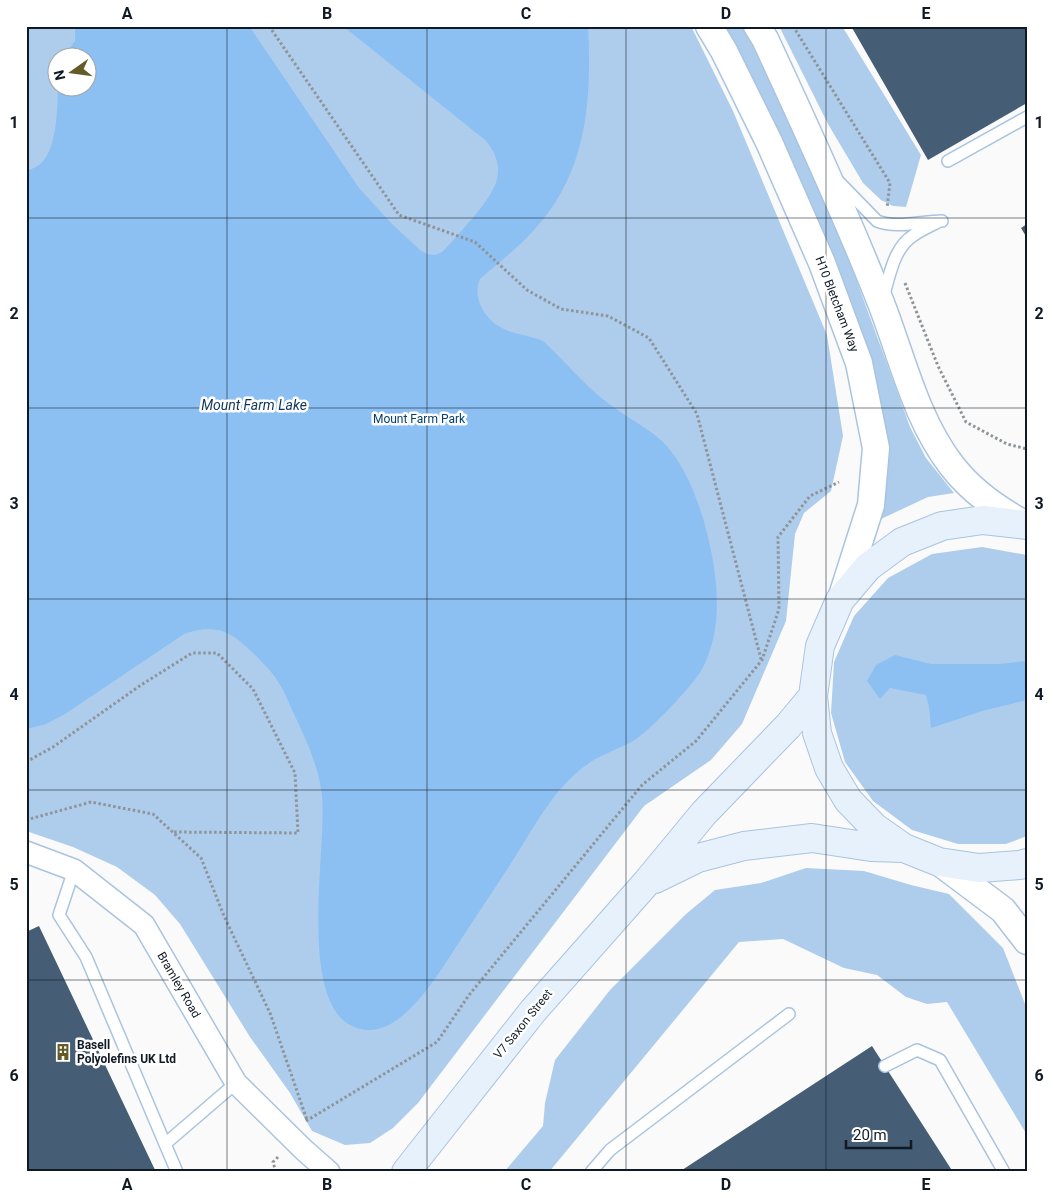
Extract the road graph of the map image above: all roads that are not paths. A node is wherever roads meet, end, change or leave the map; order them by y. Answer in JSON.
{"nodes":[{"id":1,"x":710,"y":26,"type":"edge"},
{"id":2,"x":757,"y":26,"type":"edge"},
{"id":3,"x":1027,"y":117,"type":"edge"},
{"id":4,"x":948,"y":161,"type":"dead end"},
{"id":5,"x":823,"y":165,"type":"junction"},
{"id":6,"x":881,"y":304,"type":"junction"},
{"id":7,"x":1026,"y":525,"type":"edge"},
{"id":8,"x":840,"y":600,"type":"junction"},
{"id":9,"x":813,"y":696,"type":"junction"},
{"id":10,"x":904,"y":848,"type":"junction"},
{"id":11,"x":26,"y":852,"type":"edge"},
{"id":12,"x":939,"y":862,"type":"junction"},
{"id":13,"x":1027,"y":863,"type":"edge"},
{"id":14,"x":74,"y":870,"type":"junction"},
{"id":15,"x":647,"y":882,"type":"junction"},
{"id":16,"x":1027,"y":941,"type":"edge"},
{"id":17,"x":789,"y":1014,"type":"dead end"},
{"id":18,"x":885,"y":1066,"type":"dead end"},
{"id":19,"x":236,"y":1083,"type":"junction"},
{"id":20,"x":165,"y":1144,"type":"junction"},
{"id":21,"x":299,"y":1145,"type":"junction"},
{"id":22,"x":177,"y":1172,"type":"edge"},
{"id":23,"x":309,"y":1172,"type":"edge"},
{"id":24,"x":330,"y":1172,"type":"edge"},
{"id":25,"x":406,"y":1172,"type":"edge"},
{"id":26,"x":591,"y":1172,"type":"edge"},
{"id":27,"x":1004,"y":1172,"type":"edge"}],
"edges":[{"from":1,"to":8,"type":"street","name":"H10 Bletcham Way"},
{"from":2,"to":5,"type":"street"},
{"from":3,"to":4,"type":"lane"},
{"from":5,"to":6,"type":"street"},
{"from":5,"to":6,"type":"lane"},
{"from":6,"to":7,"type":"street"},
{"from":7,"to":8,"type":"main road"},
{"from":8,"to":9,"type":"main road"},
{"from":9,"to":10,"type":"main road"},
{"from":9,"to":15,"type":"main road","name":"V7 Saxon Street"},
{"from":10,"to":12,"type":"main road"},
{"from":10,"to":15,"type":"main road","name":"V7 Saxon Street"},
{"from":11,"to":14,"type":"street","name":"Bramley Road"},
{"from":12,"to":13,"type":"main road"},
{"from":12,"to":16,"type":"street"},
{"from":14,"to":19,"type":"street","name":"Bramley Road"},
{"from":14,"to":20,"type":"lane"},
{"from":15,"to":25,"type":"main road","name":"V7 Saxon Street"},
{"from":17,"to":26,"type":"lane"},
{"from":18,"to":27,"type":"lane"},
{"from":19,"to":20,"type":"lane"},
{"from":19,"to":21,"type":"street","name":"Bramley Road"},
{"from":20,"to":22,"type":"lane"},
{"from":21,"to":23,"type":"street"},
{"from":21,"to":24,"type":"street","name":"Bramley Road"}]}
